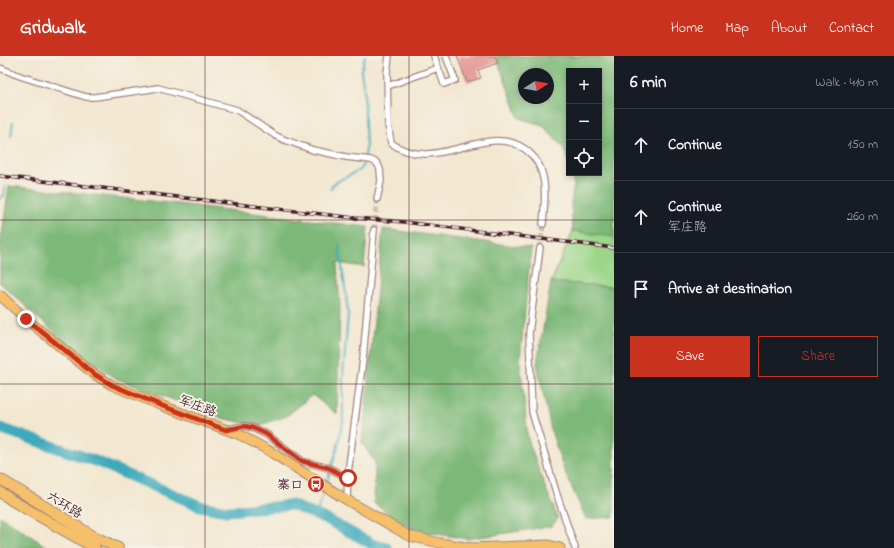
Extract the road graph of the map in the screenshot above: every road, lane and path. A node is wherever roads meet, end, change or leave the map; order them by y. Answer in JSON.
{"nodes":[{"id":1,"x":389,"y":56,"type":"edge"},
{"id":2,"x":434,"y":56,"type":"edge"},
{"id":3,"x":446,"y":56,"type":"edge"},
{"id":4,"x":0,"y":68,"type":"edge"},
{"id":5,"x":438,"y":68,"type":"junction"},
{"id":6,"x":388,"y":86,"type":"junction"},
{"id":7,"x":377,"y":199,"type":"tunnel mouth"},
{"id":8,"x":543,"y":224,"type":"tunnel mouth"},
{"id":9,"x":374,"y":230,"type":"tunnel mouth"},
{"id":10,"x":540,"y":248,"type":"tunnel mouth"},
{"id":11,"x":0,"y":295,"type":"edge"},
{"id":12,"x":226,"y":430,"type":"junction"},
{"id":13,"x":348,"y":478,"type":"junction"},
{"id":14,"x":0,"y":479,"type":"edge"},
{"id":15,"x":0,"y":492,"type":"edge"},
{"id":16,"x":347,"y":500,"type":"junction"},
{"id":17,"x":533,"y":547,"type":"edge"},
{"id":18,"x":96,"y":548,"type":"edge"},
{"id":19,"x":118,"y":548,"type":"edge"},
{"id":20,"x":560,"y":548,"type":"edge"},
{"id":21,"x":575,"y":548,"type":"edge"}],
"edges":[{"from":1,"to":6,"type":"street"},
{"from":2,"to":5,"type":"street"},
{"from":3,"to":5,"type":"street"},
{"from":4,"to":7,"type":"street"},
{"from":5,"to":6,"type":"street"},
{"from":6,"to":8,"type":"street"},
{"from":9,"to":13,"type":"street"},
{"from":10,"to":21,"type":"street"},
{"from":11,"to":12,"type":"main road","name":"军庄路"},
{"from":12,"to":13,"type":"street"},
{"from":12,"to":16,"type":"main road","name":"军庄路"},
{"from":13,"to":16,"type":"street"},
{"from":14,"to":19,"type":"highway","name":"六环路"},
{"from":15,"to":18,"type":"highway","name":"六环路"},
{"from":16,"to":17,"type":"main road","name":"军庄路"},
{"from":17,"to":20,"type":"main road","name":"军庄路"}]}
